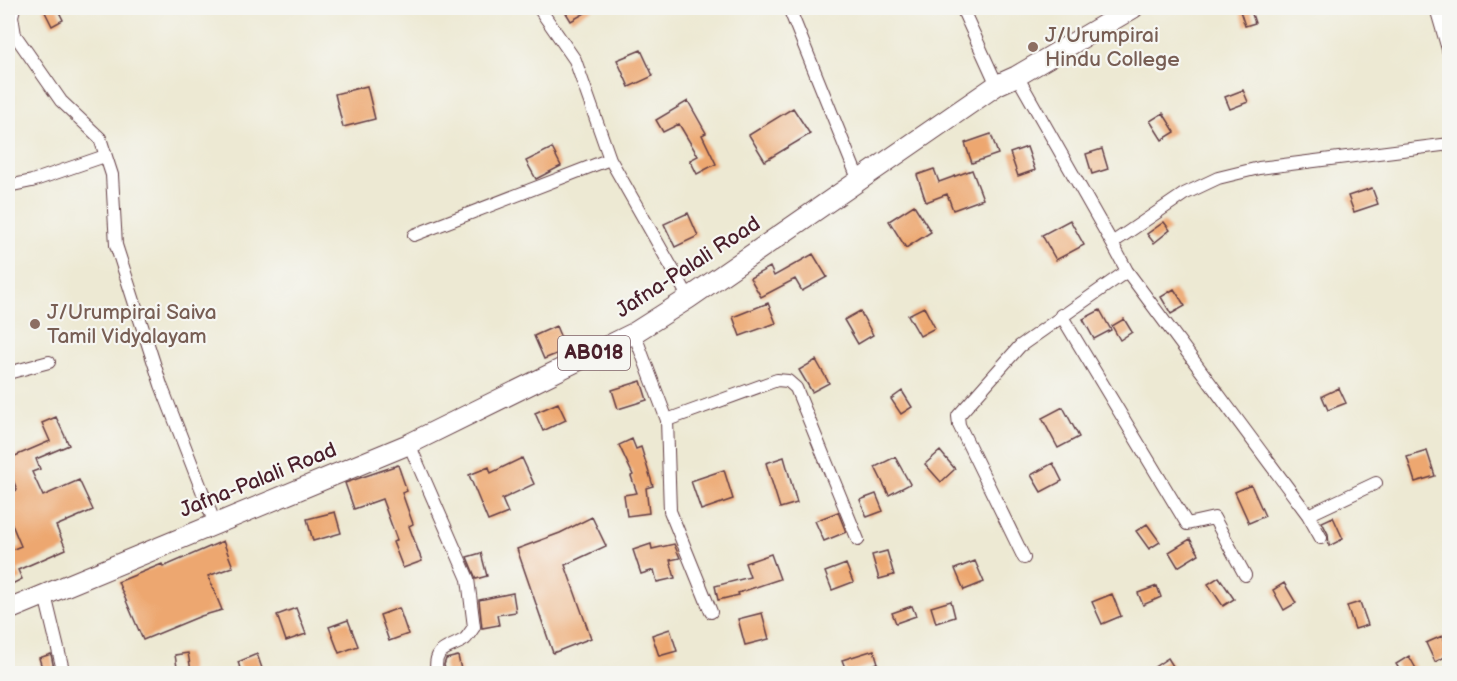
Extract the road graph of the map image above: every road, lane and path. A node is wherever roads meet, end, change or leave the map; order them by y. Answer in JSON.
{"nodes":[{"id":1,"x":14,"y":8,"type":"edge"},
{"id":2,"x":539,"y":8,"type":"edge"},
{"id":3,"x":789,"y":8,"type":"edge"},
{"id":4,"x":962,"y":8,"type":"edge"},
{"id":5,"x":1133,"y":8,"type":"edge"},
{"id":6,"x":1441,"y":11,"type":"edge"},
{"id":7,"x":1449,"y":56,"type":"edge"},
{"id":8,"x":1017,"y":76,"type":"junction"},
{"id":9,"x":997,"y":85,"type":"junction"},
{"id":10,"x":1449,"y":144,"type":"edge"},
{"id":11,"x":105,"y":156,"type":"junction"},
{"id":12,"x":610,"y":159,"type":"junction"},
{"id":13,"x":859,"y":181,"type":"junction"},
{"id":14,"x":8,"y":186,"type":"edge"},
{"id":15,"x":414,"y":235,"type":"dead end"},
{"id":16,"x":1112,"y":243,"type":"junction"},
{"id":17,"x":1127,"y":271,"type":"junction"},
{"id":18,"x":689,"y":298,"type":"junction"},
{"id":19,"x":1061,"y":315,"type":"junction"},
{"id":20,"x":634,"y":333,"type":"junction"},
{"id":21,"x":49,"y":362,"type":"dead end"},
{"id":22,"x":8,"y":372,"type":"edge"},
{"id":23,"x":667,"y":420,"type":"junction"},
{"id":24,"x":409,"y":444,"type":"junction"},
{"id":25,"x":1376,"y":483,"type":"dead end"},
{"id":26,"x":1308,"y":515,"type":"junction"},
{"id":27,"x":215,"y":524,"type":"junction"},
{"id":28,"x":1322,"y":538,"type":"dead end"},
{"id":29,"x":858,"y":540,"type":"dead end"},
{"id":30,"x":1024,"y":558,"type":"dead end"},
{"id":31,"x":1245,"y":575,"type":"dead end"},
{"id":32,"x":45,"y":594,"type":"junction"},
{"id":33,"x":8,"y":610,"type":"edge"},
{"id":34,"x":711,"y":612,"type":"dead end"},
{"id":35,"x":64,"y":674,"type":"edge"},
{"id":36,"x":437,"y":674,"type":"edge"}],
"edges":[{"from":1,"to":11,"type":"street"},
{"from":2,"to":12,"type":"street"},
{"from":3,"to":13,"type":"street"},
{"from":4,"to":9,"type":"street"},
{"from":5,"to":8,"type":"main road","name":"Jafna-Palali Road","number":"AB018"},
{"from":6,"to":7,"type":"street"},
{"from":8,"to":9,"type":"main road","name":"Jafna-Palali Road","number":"AB018"},
{"from":8,"to":16,"type":"street"},
{"from":9,"to":13,"type":"main road","name":"Jafna-Palali Road","number":"AB018"},
{"from":10,"to":16,"type":"street"},
{"from":11,"to":14,"type":"street"},
{"from":11,"to":27,"type":"street"},
{"from":12,"to":15,"type":"street"},
{"from":12,"to":18,"type":"street"},
{"from":13,"to":18,"type":"main road","name":"Jafna-Palali Road","number":"AB018"},
{"from":16,"to":17,"type":"street"},
{"from":17,"to":19,"type":"street"},
{"from":17,"to":26,"type":"street"},
{"from":18,"to":20,"type":"main road","name":"Jafna-Palali Road","number":"AB018"},
{"from":19,"to":30,"type":"street"},
{"from":19,"to":31,"type":"street"},
{"from":20,"to":23,"type":"street"},
{"from":20,"to":24,"type":"main road","name":"Jafna-Palali Road","number":"AB018"},
{"from":21,"to":22,"type":"street"},
{"from":23,"to":29,"type":"street"},
{"from":23,"to":34,"type":"street"},
{"from":24,"to":27,"type":"main road","name":"Jafna-Palali Road","number":"AB018"},
{"from":24,"to":36,"type":"street"},
{"from":25,"to":26,"type":"street"},
{"from":26,"to":28,"type":"street"},
{"from":27,"to":32,"type":"main road","name":"Jafna-Palali Road","number":"AB018"},
{"from":32,"to":33,"type":"main road","name":"Jafna-Palali Road","number":"AB018"},
{"from":32,"to":35,"type":"street"}]}
